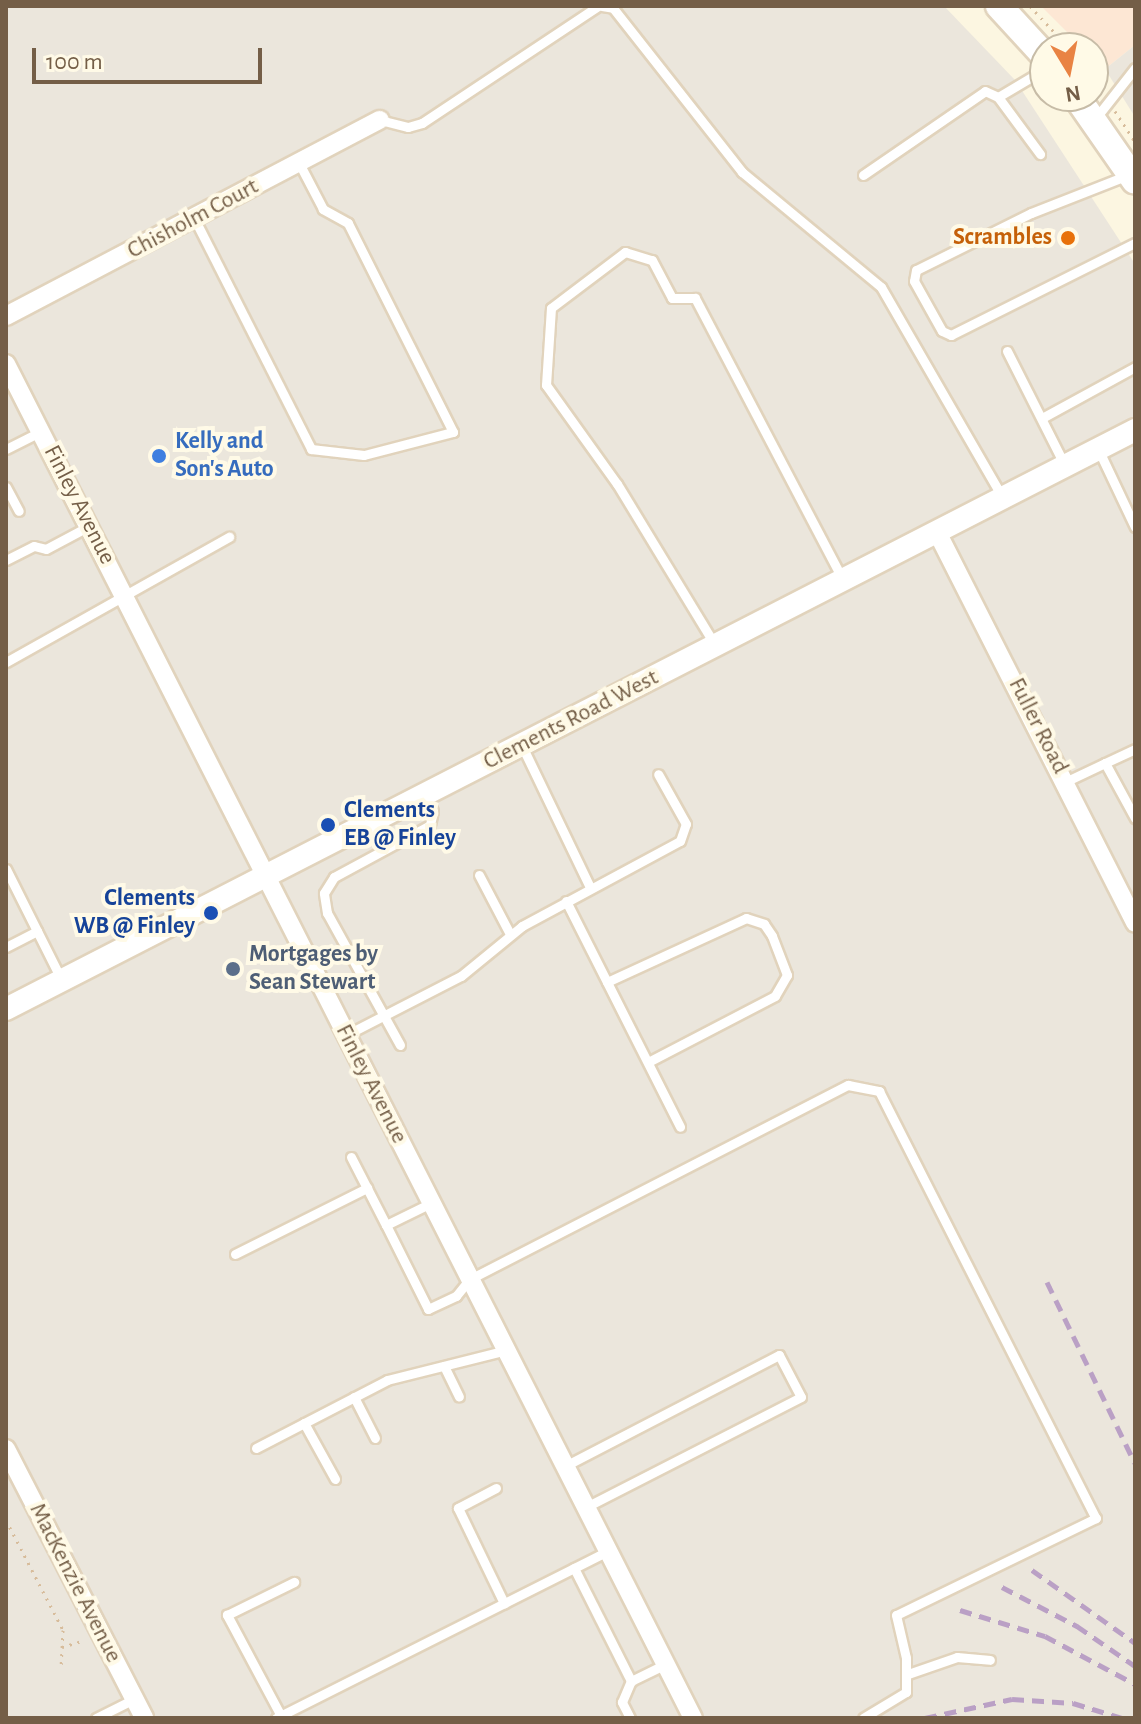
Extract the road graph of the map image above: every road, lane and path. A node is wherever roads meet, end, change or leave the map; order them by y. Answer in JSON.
{"nodes":[{"id":1,"x":600,"y":6,"type":"edge"},
{"id":2,"x":999,"y":6,"type":"edge"},
{"id":3,"x":1030,"y":6,"type":"edge"},
{"id":4,"x":1054,"y":32,"type":"edge"},
{"id":5,"x":1029,"y":39,"type":"edge"},
{"id":6,"x":1134,"y":70,"type":"edge"},
{"id":7,"x":1029,"y":79,"type":"edge"},
{"id":8,"x":998,"y":97,"type":"junction"},
{"id":9,"x":1088,"y":112,"type":"edge"},
{"id":10,"x":380,"y":120,"type":"joint"},
{"id":11,"x":1094,"y":120,"type":"junction"},
{"id":12,"x":1040,"y":154,"type":"dead end"},
{"id":13,"x":299,"y":163,"type":"junction"},
{"id":14,"x":863,"y":175,"type":"dead end"},
{"id":15,"x":1133,"y":177,"type":"edge"},
{"id":16,"x":194,"y":218,"type":"junction"},
{"id":17,"x":1135,"y":243,"type":"edge"},
{"id":18,"x":6,"y":316,"type":"edge"},
{"id":19,"x":1007,"y":351,"type":"dead end"},
{"id":20,"x":6,"y":364,"type":"edge"},
{"id":21,"x":1135,"y":367,"type":"edge"},
{"id":22,"x":1042,"y":418,"type":"junction"},
{"id":23,"x":1135,"y":430,"type":"edge"},
{"id":24,"x":42,"y":431,"type":"junction"},
{"id":25,"x":6,"y":449,"type":"edge"},
{"id":26,"x":1098,"y":449,"type":"junction"},
{"id":27,"x":1065,"y":466,"type":"junction"},
{"id":28,"x":6,"y":487,"type":"edge"},
{"id":29,"x":1135,"y":488,"type":"edge"},
{"id":30,"x":1122,"y":494,"type":"junction"},
{"id":31,"x":1002,"y":497,"type":"junction"},
{"id":32,"x":19,"y":511,"type":"dead end"},
{"id":33,"x":89,"y":526,"type":"junction"},
{"id":34,"x":1135,"y":527,"type":"edge"},
{"id":35,"x":937,"y":532,"type":"junction"},
{"id":36,"x":229,"y":537,"type":"dead end"},
{"id":37,"x":6,"y":560,"type":"edge"},
{"id":38,"x":843,"y":580,"type":"junction"},
{"id":39,"x":123,"y":593,"type":"junction"},
{"id":40,"x":715,"y":645,"type":"junction"},
{"id":41,"x":6,"y":662,"type":"edge"},
{"id":42,"x":521,"y":746,"type":"junction"},
{"id":43,"x":1135,"y":749,"type":"edge"},
{"id":44,"x":1105,"y":763,"type":"junction"},
{"id":45,"x":658,"y":774,"type":"dead end"},
{"id":46,"x":1067,"y":781,"type":"junction"},
{"id":47,"x":426,"y":795,"type":"junction"},
{"id":48,"x":1135,"y":818,"type":"edge"},
{"id":49,"x":6,"y":869,"type":"edge"},
{"id":50,"x":479,"y":875,"type":"dead end"},
{"id":51,"x":265,"y":878,"type":"junction"},
{"id":52,"x":590,"y":887,"type":"junction"},
{"id":53,"x":566,"y":901,"type":"junction"},
{"id":54,"x":1135,"y":923,"type":"edge"},
{"id":55,"x":37,"y":931,"type":"junction"},
{"id":56,"x":510,"y":934,"type":"junction"},
{"id":57,"x":6,"y":947,"type":"edge"},
{"id":58,"x":62,"y":981,"type":"junction"},
{"id":59,"x":607,"y":982,"type":"junction"},
{"id":60,"x":6,"y":1009,"type":"edge"},
{"id":61,"x":384,"y":1016,"type":"junction"},
{"id":62,"x":346,"y":1035,"type":"junction"},
{"id":63,"x":400,"y":1045,"type":"dead end"},
{"id":64,"x":648,"y":1062,"type":"junction"},
{"id":65,"x":680,"y":1127,"type":"dead end"},
{"id":66,"x":351,"y":1157,"type":"dead end"},
{"id":67,"x":367,"y":1188,"type":"junction"},
{"id":68,"x":431,"y":1203,"type":"junction"},
{"id":69,"x":386,"y":1225,"type":"junction"},
{"id":70,"x":235,"y":1254,"type":"dead end"},
{"id":71,"x":470,"y":1279,"type":"junction"},
{"id":72,"x":506,"y":1350,"type":"junction"},
{"id":73,"x":444,"y":1366,"type":"junction"},
{"id":74,"x":354,"y":1397,"type":"junction"},
{"id":75,"x":459,"y":1397,"type":"dead end"},
{"id":76,"x":304,"y":1423,"type":"junction"},
{"id":77,"x":375,"y":1438,"type":"dead end"},
{"id":78,"x":256,"y":1448,"type":"dead end"},
{"id":79,"x":6,"y":1449,"type":"edge"},
{"id":80,"x":565,"y":1466,"type":"junction"},
{"id":81,"x":335,"y":1479,"type":"dead end"},
{"id":82,"x":496,"y":1488,"type":"dead end"},
{"id":83,"x":586,"y":1507,"type":"junction"},
{"id":84,"x":6,"y":1520,"type":"edge"},
{"id":85,"x":608,"y":1551,"type":"junction"},
{"id":86,"x":574,"y":1568,"type":"junction"},
{"id":87,"x":294,"y":1582,"type":"dead end"},
{"id":88,"x":504,"y":1603,"type":"junction"},
{"id":89,"x":82,"y":1641,"type":"dead end"},
{"id":90,"x":62,"y":1647,"type":"junction"},
{"id":91,"x":990,"y":1660,"type":"dead end"},
{"id":92,"x":666,"y":1664,"type":"junction"},
{"id":93,"x":61,"y":1665,"type":"dead end"},
{"id":94,"x":908,"y":1674,"type":"junction"},
{"id":95,"x":631,"y":1681,"type":"junction"},
{"id":96,"x":134,"y":1699,"type":"junction"},
{"id":97,"x":278,"y":1717,"type":"edge"},
{"id":98,"x":96,"y":1718,"type":"edge"},
{"id":99,"x":144,"y":1718,"type":"edge"},
{"id":100,"x":630,"y":1718,"type":"edge"},
{"id":101,"x":693,"y":1718,"type":"edge"},
{"id":102,"x":863,"y":1718,"type":"edge"}],
"edges":[{"from":1,"to":10,"type":"lane"},
{"from":1,"to":31,"type":"lane"},
{"from":2,"to":5,"type":"main road"},
{"from":3,"to":4,"type":"path"},
{"from":6,"to":11,"type":"lane"},
{"from":7,"to":8,"type":"lane"},
{"from":8,"to":12,"type":"lane"},
{"from":8,"to":14,"type":"lane"},
{"from":9,"to":11,"type":"main road"},
{"from":10,"to":13,"type":"street","name":"Chisholm Court"},
{"from":11,"to":15,"type":"main road"},
{"from":13,"to":16,"type":"street","name":"Chisholm Court"},
{"from":13,"to":16,"type":"lane"},
{"from":15,"to":17,"type":"lane"},
{"from":16,"to":18,"type":"street","name":"Chisholm Court"},
{"from":19,"to":22,"type":"lane"},
{"from":20,"to":24,"type":"street","name":"Finley Avenue"},
{"from":21,"to":22,"type":"lane"},
{"from":22,"to":27,"type":"lane"},
{"from":23,"to":26,"type":"street","name":"Clements Road West"},
{"from":24,"to":25,"type":"lane"},
{"from":24,"to":33,"type":"street","name":"Finley Avenue"},
{"from":26,"to":27,"type":"street","name":"Clements Road West"},
{"from":26,"to":30,"type":"lane"},
{"from":27,"to":31,"type":"street","name":"Clements Road West"},
{"from":28,"to":32,"type":"lane"},
{"from":29,"to":30,"type":"lane"},
{"from":30,"to":34,"type":"lane"},
{"from":31,"to":35,"type":"street","name":"Clements Road West"},
{"from":33,"to":37,"type":"lane"},
{"from":33,"to":39,"type":"street","name":"Finley Avenue"},
{"from":35,"to":38,"type":"street","name":"Clements Road West"},
{"from":35,"to":46,"type":"street","name":"Fuller Road"},
{"from":36,"to":39,"type":"lane"},
{"from":38,"to":40,"type":"street","name":"Clements Road West"},
{"from":38,"to":40,"type":"lane"},
{"from":39,"to":41,"type":"lane"},
{"from":39,"to":51,"type":"street","name":"Finley Avenue"},
{"from":40,"to":42,"type":"street","name":"Clements Road West"},
{"from":42,"to":47,"type":"street","name":"Clements Road West"},
{"from":42,"to":52,"type":"lane"},
{"from":43,"to":44,"type":"lane"},
{"from":44,"to":46,"type":"lane"},
{"from":44,"to":48,"type":"lane"},
{"from":45,"to":52,"type":"lane"},
{"from":46,"to":54,"type":"street","name":"Fuller Road"},
{"from":47,"to":51,"type":"street","name":"Clements Road West"},
{"from":47,"to":61,"type":"lane"},
{"from":49,"to":55,"type":"lane"},
{"from":50,"to":56,"type":"lane"},
{"from":51,"to":58,"type":"street","name":"Clements Road West"},
{"from":51,"to":62,"type":"street","name":"Finley Avenue"},
{"from":52,"to":53,"type":"lane"},
{"from":53,"to":56,"type":"lane"},
{"from":53,"to":59,"type":"lane"},
{"from":55,"to":57,"type":"lane"},
{"from":55,"to":58,"type":"lane"},
{"from":56,"to":61,"type":"lane"},
{"from":58,"to":60,"type":"street","name":"Clements Road West"},
{"from":59,"to":64,"type":"lane"},
{"from":59,"to":64,"type":"lane"},
{"from":61,"to":62,"type":"lane"},
{"from":61,"to":63,"type":"lane"},
{"from":62,"to":68,"type":"street","name":"Finley Avenue"},
{"from":64,"to":65,"type":"lane"},
{"from":66,"to":67,"type":"lane"},
{"from":67,"to":69,"type":"lane"},
{"from":67,"to":70,"type":"lane"},
{"from":68,"to":69,"type":"lane"},
{"from":68,"to":71,"type":"street","name":"Finley Avenue"},
{"from":69,"to":71,"type":"lane"},
{"from":71,"to":72,"type":"street","name":"Finley Avenue"},
{"from":71,"to":94,"type":"lane"},
{"from":72,"to":73,"type":"lane"},
{"from":72,"to":80,"type":"street","name":"Finley Avenue"},
{"from":73,"to":74,"type":"lane"},
{"from":73,"to":75,"type":"lane"},
{"from":74,"to":76,"type":"lane"},
{"from":74,"to":77,"type":"lane"},
{"from":76,"to":78,"type":"lane"},
{"from":76,"to":81,"type":"lane"},
{"from":79,"to":96,"type":"street","name":"MacKenzie Avenue"},
{"from":80,"to":83,"type":"street","name":"Finley Avenue"},
{"from":80,"to":83,"type":"lane"},
{"from":82,"to":88,"type":"lane"},
{"from":83,"to":85,"type":"street","name":"Finley Avenue"},
{"from":84,"to":90,"type":"path"},
{"from":85,"to":86,"type":"lane"},
{"from":85,"to":92,"type":"street","name":"Finley Avenue"},
{"from":86,"to":88,"type":"lane"},
{"from":86,"to":95,"type":"lane"},
{"from":87,"to":97,"type":"lane"},
{"from":88,"to":97,"type":"lane"},
{"from":89,"to":90,"type":"path"},
{"from":90,"to":93,"type":"path"},
{"from":91,"to":94,"type":"lane"},
{"from":92,"to":95,"type":"lane"},
{"from":92,"to":101,"type":"street","name":"Finley Avenue"},
{"from":94,"to":102,"type":"lane"},
{"from":95,"to":100,"type":"lane"},
{"from":96,"to":98,"type":"lane"},
{"from":96,"to":99,"type":"street","name":"MacKenzie Avenue"}]}
